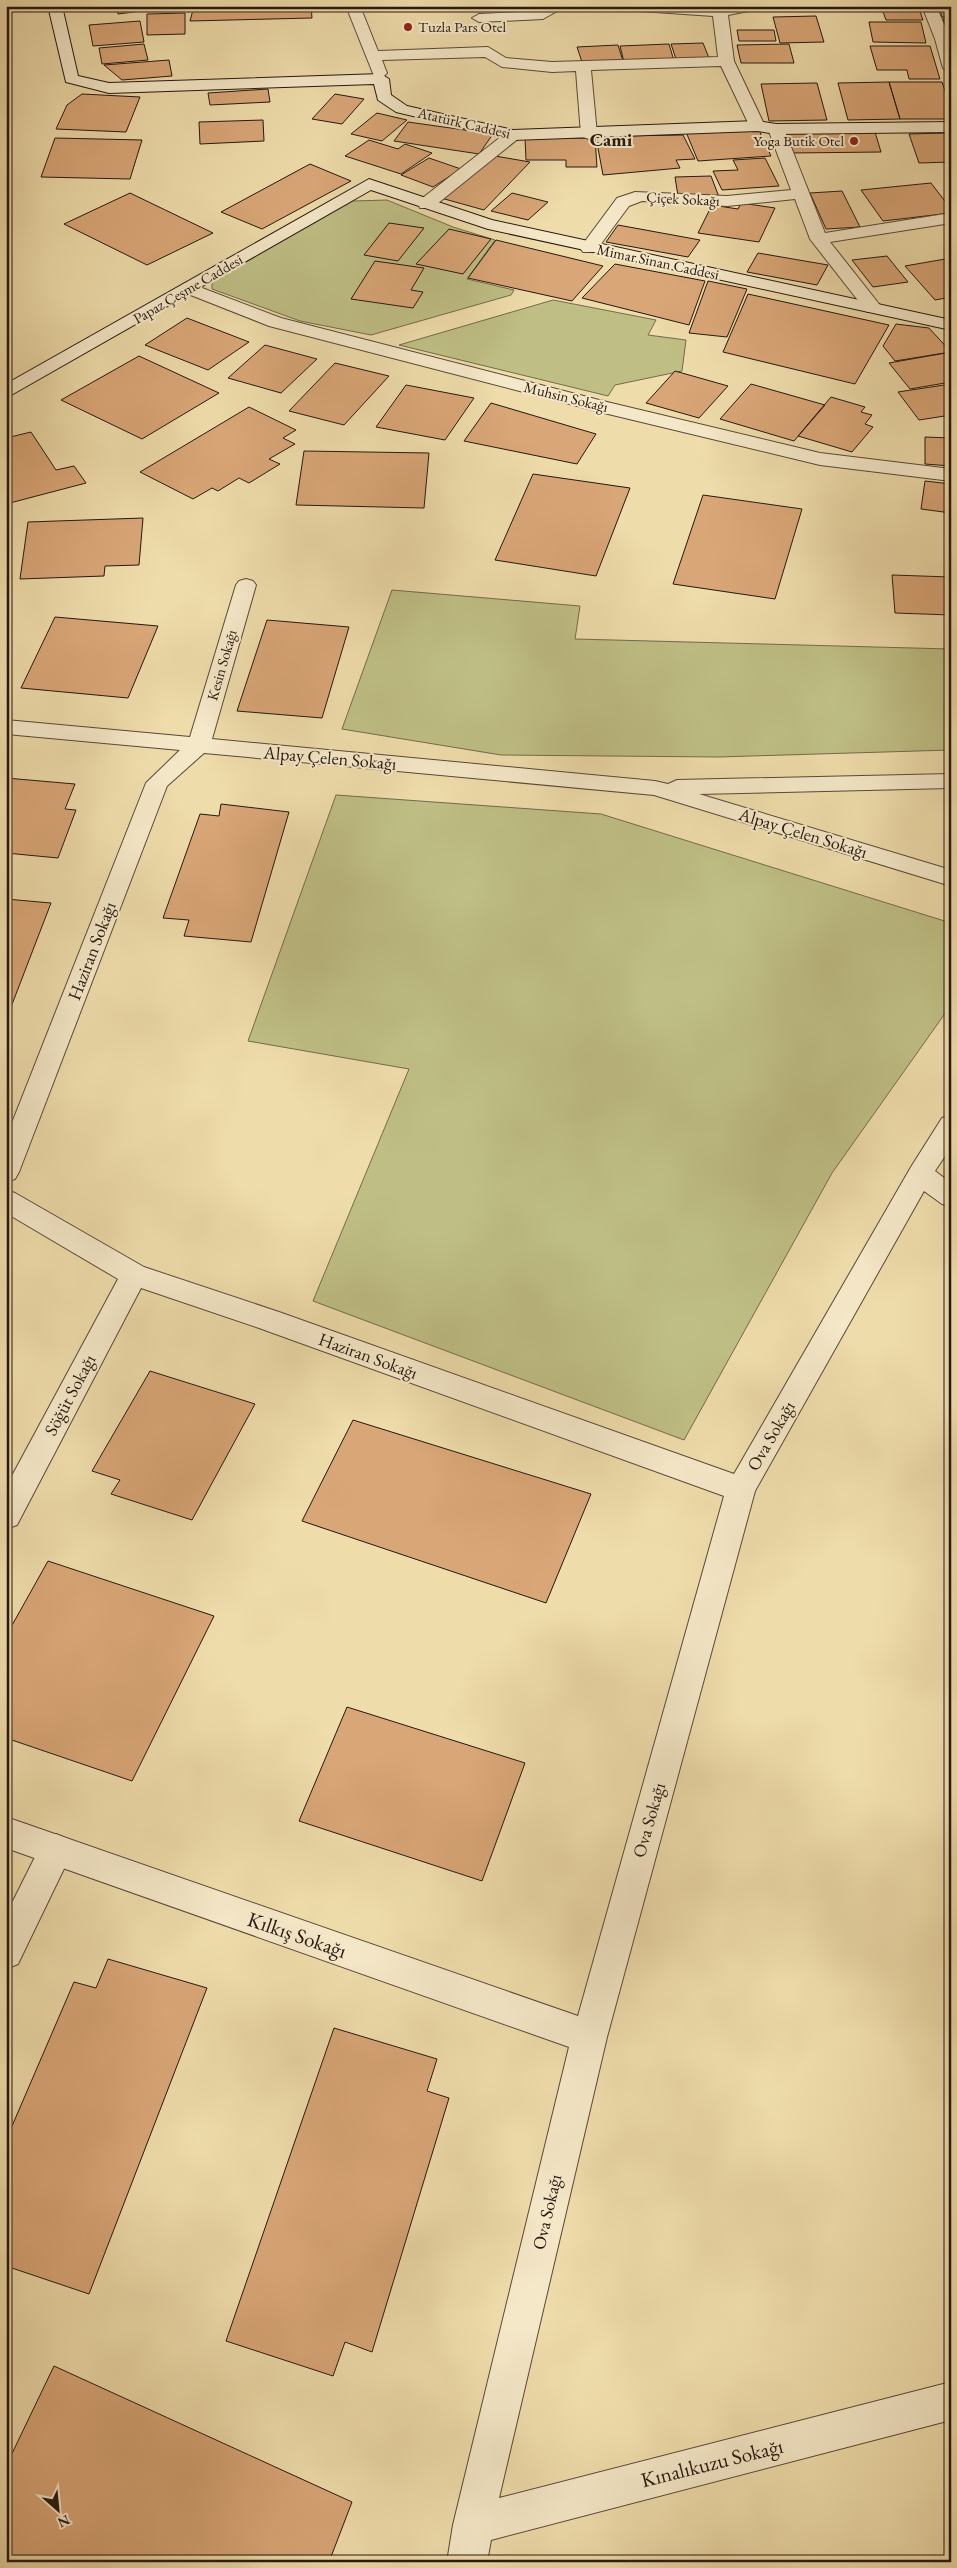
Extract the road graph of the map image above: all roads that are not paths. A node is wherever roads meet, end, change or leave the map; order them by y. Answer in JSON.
{"nodes":[{"id":1,"x":55,"y":6,"type":"edge"},
{"id":2,"x":353,"y":6,"type":"edge"},
{"id":3,"x":559,"y":6,"type":"edge"},
{"id":4,"x":626,"y":6,"type":"edge"},
{"id":5,"x":754,"y":6,"type":"edge"},
{"id":6,"x":929,"y":6,"type":"edge"},
{"id":7,"x":477,"y":12,"type":"edge"},
{"id":8,"x":720,"y":12,"type":"junction"},
{"id":9,"x":947,"y":39,"type":"edge"},
{"id":10,"x":488,"y":52,"type":"junction"},
{"id":11,"x":373,"y":56,"type":"junction"},
{"id":12,"x":726,"y":61,"type":"junction"},
{"id":13,"x":583,"y":67,"type":"junction"},
{"id":14,"x":951,"y":68,"type":"edge"},
{"id":15,"x":381,"y":79,"type":"junction"},
{"id":16,"x":757,"y":126,"type":"junction"},
{"id":17,"x":951,"y":127,"type":"edge"},
{"id":18,"x":776,"y":130,"type":"junction"},
{"id":19,"x":589,"y":134,"type":"junction"},
{"id":20,"x":513,"y":135,"type":"junction"},
{"id":21,"x":369,"y":184,"type":"joint"},
{"id":22,"x":800,"y":194,"type":"junction"},
{"id":23,"x":426,"y":204,"type":"junction"},
{"id":24,"x":951,"y":218,"type":"edge"},
{"id":25,"x":819,"y":239,"type":"junction"},
{"id":26,"x":589,"y":248,"type":"junction"},
{"id":27,"x":190,"y":288,"type":"junction"},
{"id":28,"x":873,"y":308,"type":"junction"},
{"id":29,"x":949,"y":323,"type":"edge"},
{"id":30,"x":6,"y":392,"type":"edge"},
{"id":31,"x":951,"y":475,"type":"edge"},
{"id":32,"x":246,"y":585,"type":"dead end"},
{"id":33,"x":6,"y":728,"type":"edge"},
{"id":34,"x":199,"y":745,"type":"junction"},
{"id":35,"x":951,"y":781,"type":"edge"},
{"id":36,"x":655,"y":788,"type":"junction"},
{"id":37,"x":951,"y":878,"type":"edge"},
{"id":38,"x":951,"y":1125,"type":"edge"},
{"id":39,"x":6,"y":1172,"type":"edge"},
{"id":40,"x":920,"y":1174,"type":"junction"},
{"id":41,"x":951,"y":1197,"type":"edge"},
{"id":42,"x":6,"y":1200,"type":"edge"},
{"id":43,"x":134,"y":1275,"type":"junction"},
{"id":44,"x":741,"y":1489,"type":"junction"},
{"id":45,"x":6,"y":1516,"type":"edge"},
{"id":46,"x":6,"y":1832,"type":"edge"},
{"id":47,"x":56,"y":1850,"type":"junction"},
{"id":48,"x":6,"y":1952,"type":"edge"},
{"id":49,"x":589,"y":2037,"type":"junction"},
{"id":50,"x":951,"y":2401,"type":"edge"},
{"id":51,"x":473,"y":2524,"type":"junction"},
{"id":52,"x":467,"y":2562,"type":"edge"}],
"edges":[{"from":1,"to":15,"type":"street"},
{"from":2,"to":11,"type":"street","name":"Atatürk Caddesi"},
{"from":3,"to":7,"type":"street"},
{"from":4,"to":8,"type":"street"},
{"from":5,"to":8,"type":"street"},
{"from":6,"to":9,"type":"street"},
{"from":7,"to":10,"type":"street"},
{"from":8,"to":12,"type":"street"},
{"from":9,"to":14,"type":"street"},
{"from":10,"to":11,"type":"street"},
{"from":10,"to":13,"type":"street"},
{"from":11,"to":15,"type":"street","name":"Atatürk Caddesi"},
{"from":12,"to":13,"type":"street"},
{"from":12,"to":16,"type":"street"},
{"from":13,"to":19,"type":"street"},
{"from":15,"to":20,"type":"street","name":"Atatürk Caddesi"},
{"from":16,"to":18,"type":"street","name":"Atatürk Caddesi"},
{"from":16,"to":19,"type":"street","name":"Atatürk Caddesi"},
{"from":17,"to":18,"type":"street","name":"Atatürk Caddesi"},
{"from":18,"to":22,"type":"street"},
{"from":19,"to":20,"type":"street","name":"Atatürk Caddesi"},
{"from":20,"to":23,"type":"street"},
{"from":21,"to":23,"type":"street","name":"Mimar Sinan Caddesi"},
{"from":21,"to":27,"type":"street","name":"Papaz Çeşme Caddesi"},
{"from":22,"to":25,"type":"street"},
{"from":22,"to":26,"type":"street","name":"Çiçek Sokağı"},
{"from":23,"to":26,"type":"street","name":"Mimar Sinan Caddesi"},
{"from":24,"to":25,"type":"street"},
{"from":25,"to":28,"type":"street"},
{"from":26,"to":28,"type":"street","name":"Mimar Sinan Caddesi"},
{"from":27,"to":30,"type":"street","name":"Papaz Çeşme Caddesi"},
{"from":27,"to":31,"type":"street","name":"Muhsin Sokağı"},
{"from":28,"to":29,"type":"street","name":"Mimar Sinan Caddesi"},
{"from":32,"to":34,"type":"street","name":"Kesin Sokağı"},
{"from":33,"to":34,"type":"street","name":"Alpay Çelen Sokağı"},
{"from":34,"to":36,"type":"street","name":"Alpay Çelen Sokağı"},
{"from":34,"to":39,"type":"street","name":"Haziran Sokağı"},
{"from":35,"to":36,"type":"street","name":"Alpay Çelen Sokağı"},
{"from":36,"to":37,"type":"street","name":"Alpay Çelen Sokağı"},
{"from":38,"to":40,"type":"street","name":"Ova Sokağı"},
{"from":40,"to":41,"type":"street"},
{"from":40,"to":44,"type":"street","name":"Ova Sokağı"},
{"from":42,"to":43,"type":"street","name":"Haziran Sokağı"},
{"from":43,"to":44,"type":"street","name":"Haziran Sokağı"},
{"from":43,"to":45,"type":"street","name":"Söğüt Sokağı"},
{"from":44,"to":49,"type":"street","name":"Ova Sokağı"},
{"from":46,"to":47,"type":"street","name":"Kılkış Sokağı"},
{"from":47,"to":48,"type":"street"},
{"from":47,"to":49,"type":"street","name":"Kılkış Sokağı"},
{"from":49,"to":51,"type":"street","name":"Ova Sokağı"},
{"from":50,"to":51,"type":"street","name":"Kınalıkuzu Sokağı"},
{"from":51,"to":52,"type":"street","name":"Ova Sokağı"}]}
